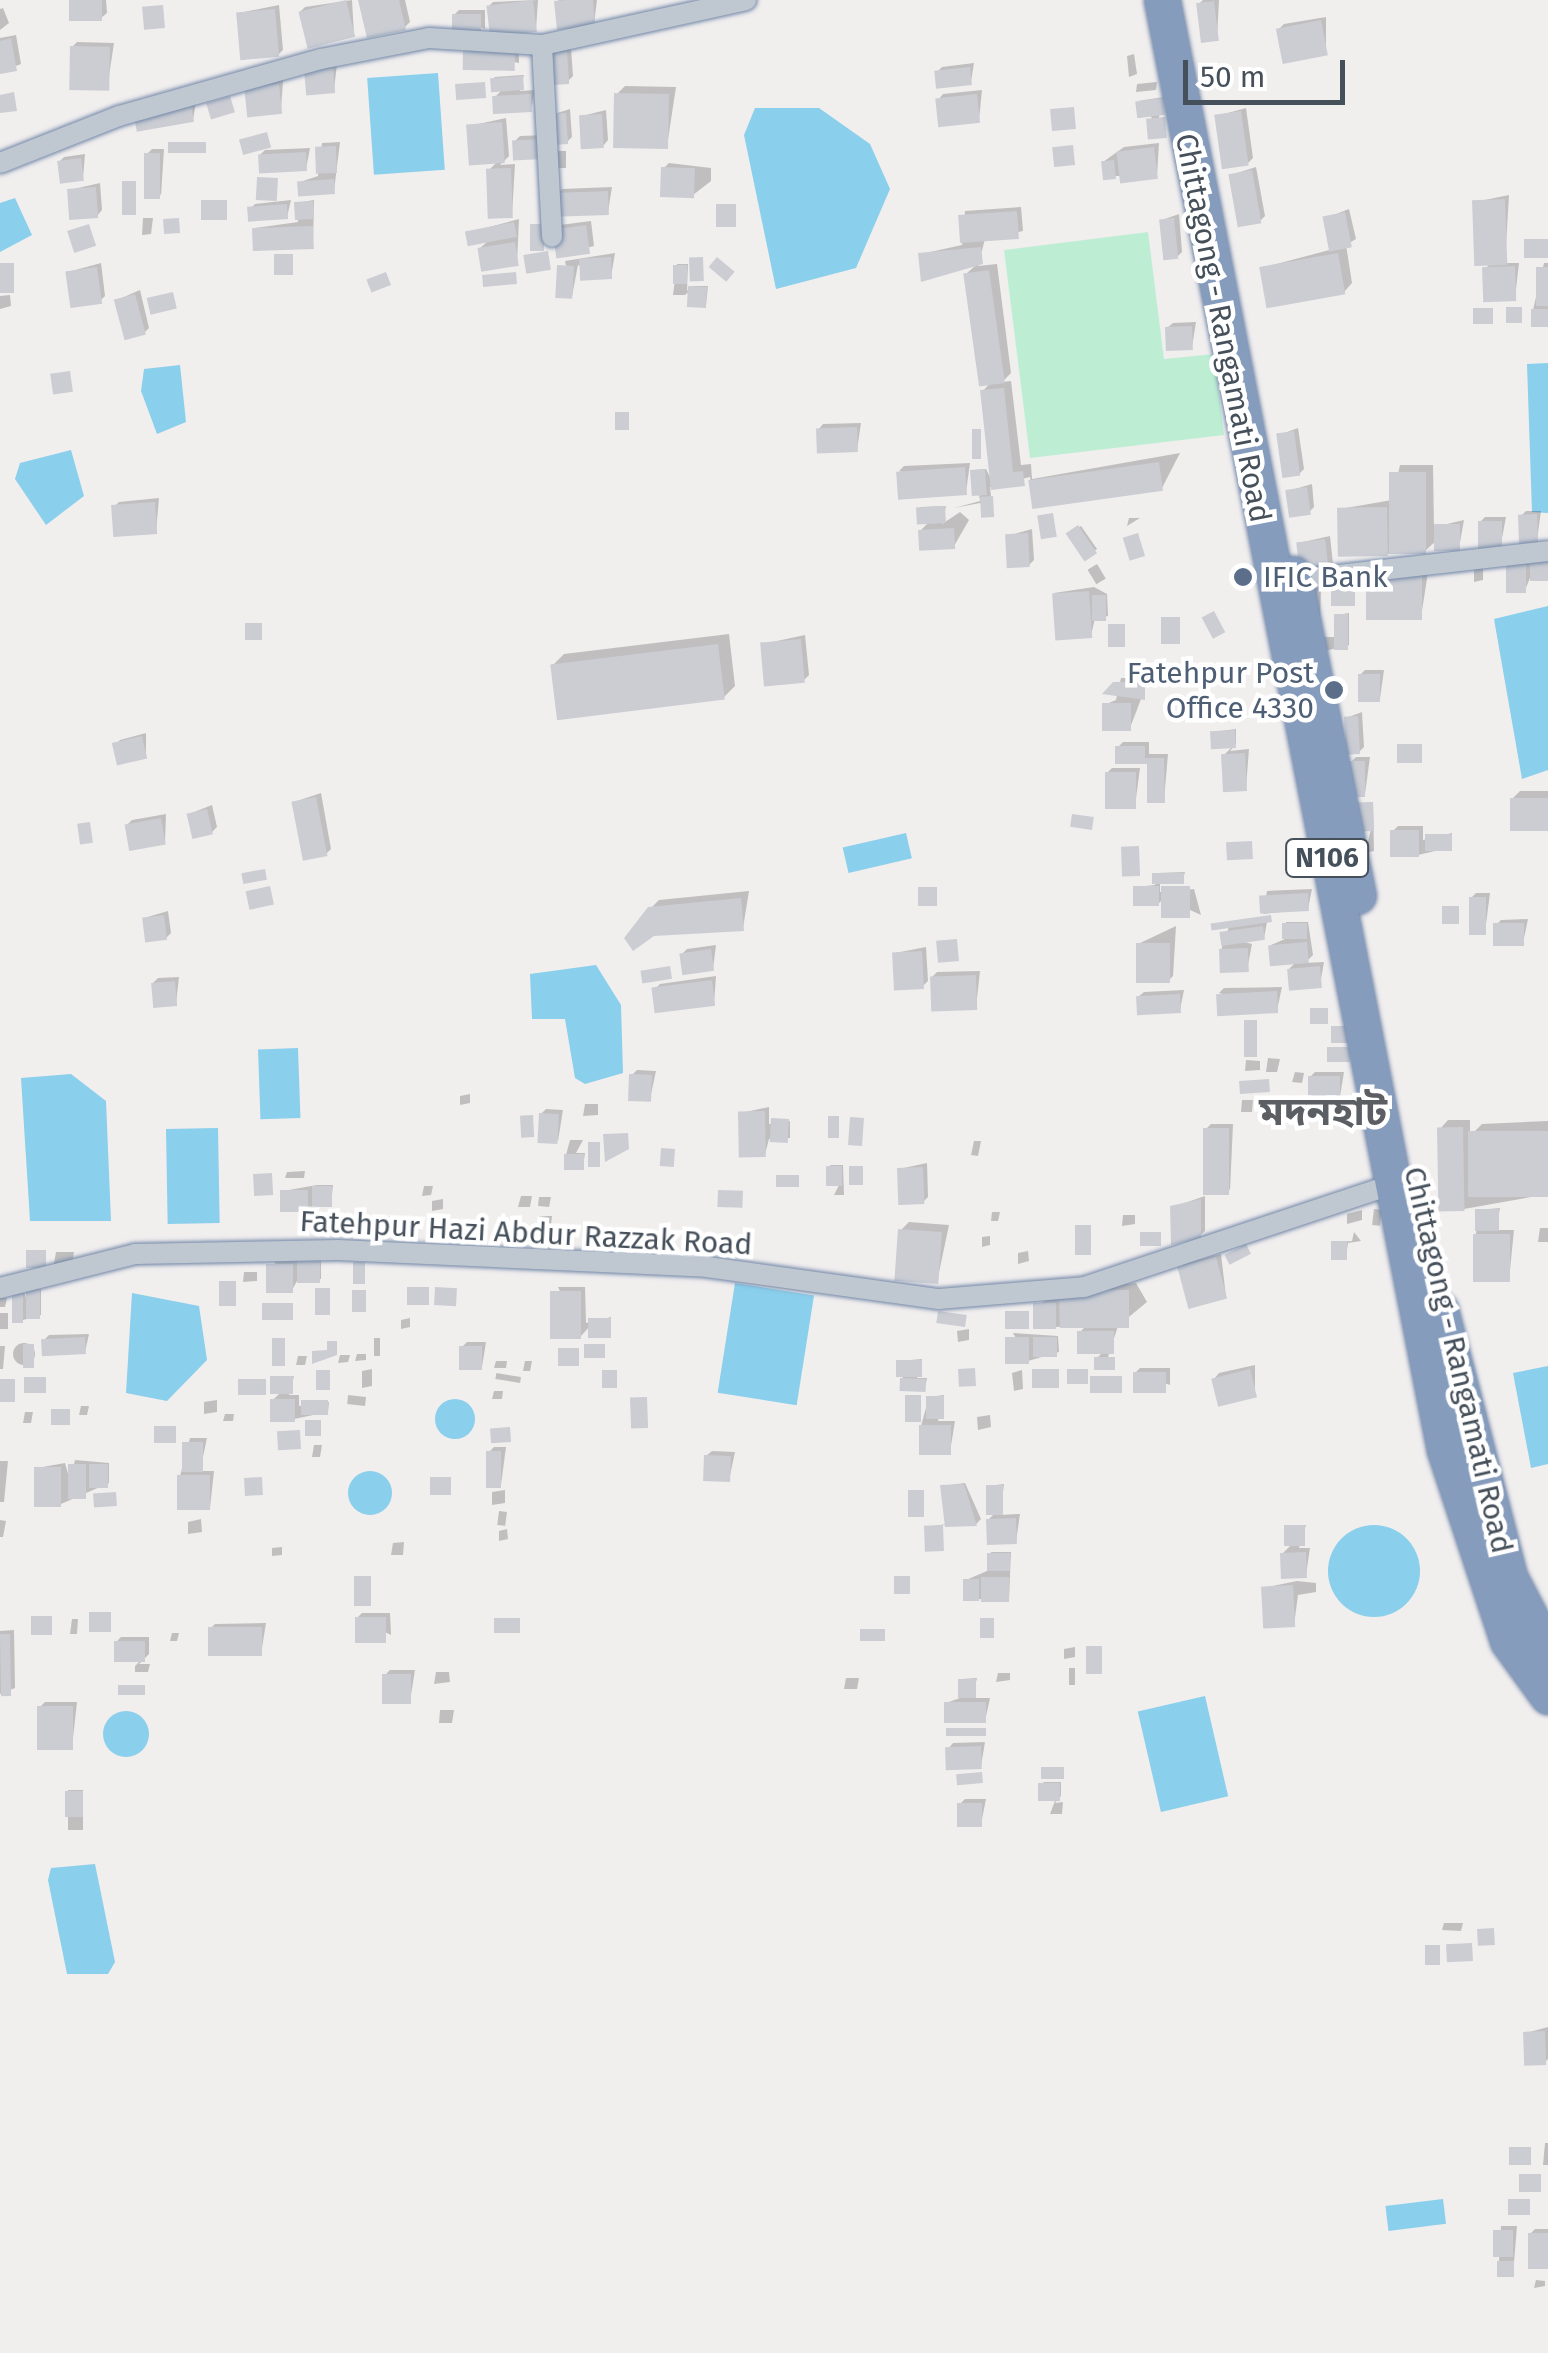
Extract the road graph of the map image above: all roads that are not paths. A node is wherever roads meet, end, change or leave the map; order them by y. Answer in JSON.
{"nodes":[{"id":1,"x":746,"y":0,"type":"edge"},
{"id":2,"x":1162,"y":0,"type":"edge"},
{"id":3,"x":1178,"y":0,"type":"edge"},
{"id":4,"x":542,"y":45,"type":"junction"},
{"id":5,"x":0,"y":163,"type":"edge"},
{"id":6,"x":552,"y":238,"type":"dead end"},
{"id":7,"x":1548,"y":551,"type":"edge"},
{"id":8,"x":1294,"y":580,"type":"junction"},
{"id":9,"x":1394,"y":1184,"type":"junction"},
{"id":10,"x":0,"y":1288,"type":"edge"},
{"id":11,"x":1548,"y":1652,"type":"edge"},
{"id":12,"x":1548,"y":1696,"type":"edge"}],
"edges":[{"from":1,"to":4,"type":"street"},
{"from":2,"to":9,"type":"highway","name":"Chittagong - Rangamati Road","number":"N106"},
{"from":3,"to":8,"type":"highway","name":"Chittagong - Rangamati Road","number":"N106"},
{"from":4,"to":5,"type":"street"},
{"from":4,"to":6,"type":"street"},
{"from":7,"to":8,"type":"street"},
{"from":8,"to":11,"type":"highway","name":"Chittagong - Rangamati Road","number":"N106"},
{"from":9,"to":10,"type":"street","name":"Fatehpur Hazi Abdur Razzak Road"},
{"from":9,"to":12,"type":"highway","name":"Chittagong - Rangamati Road","number":"N106"}]}
